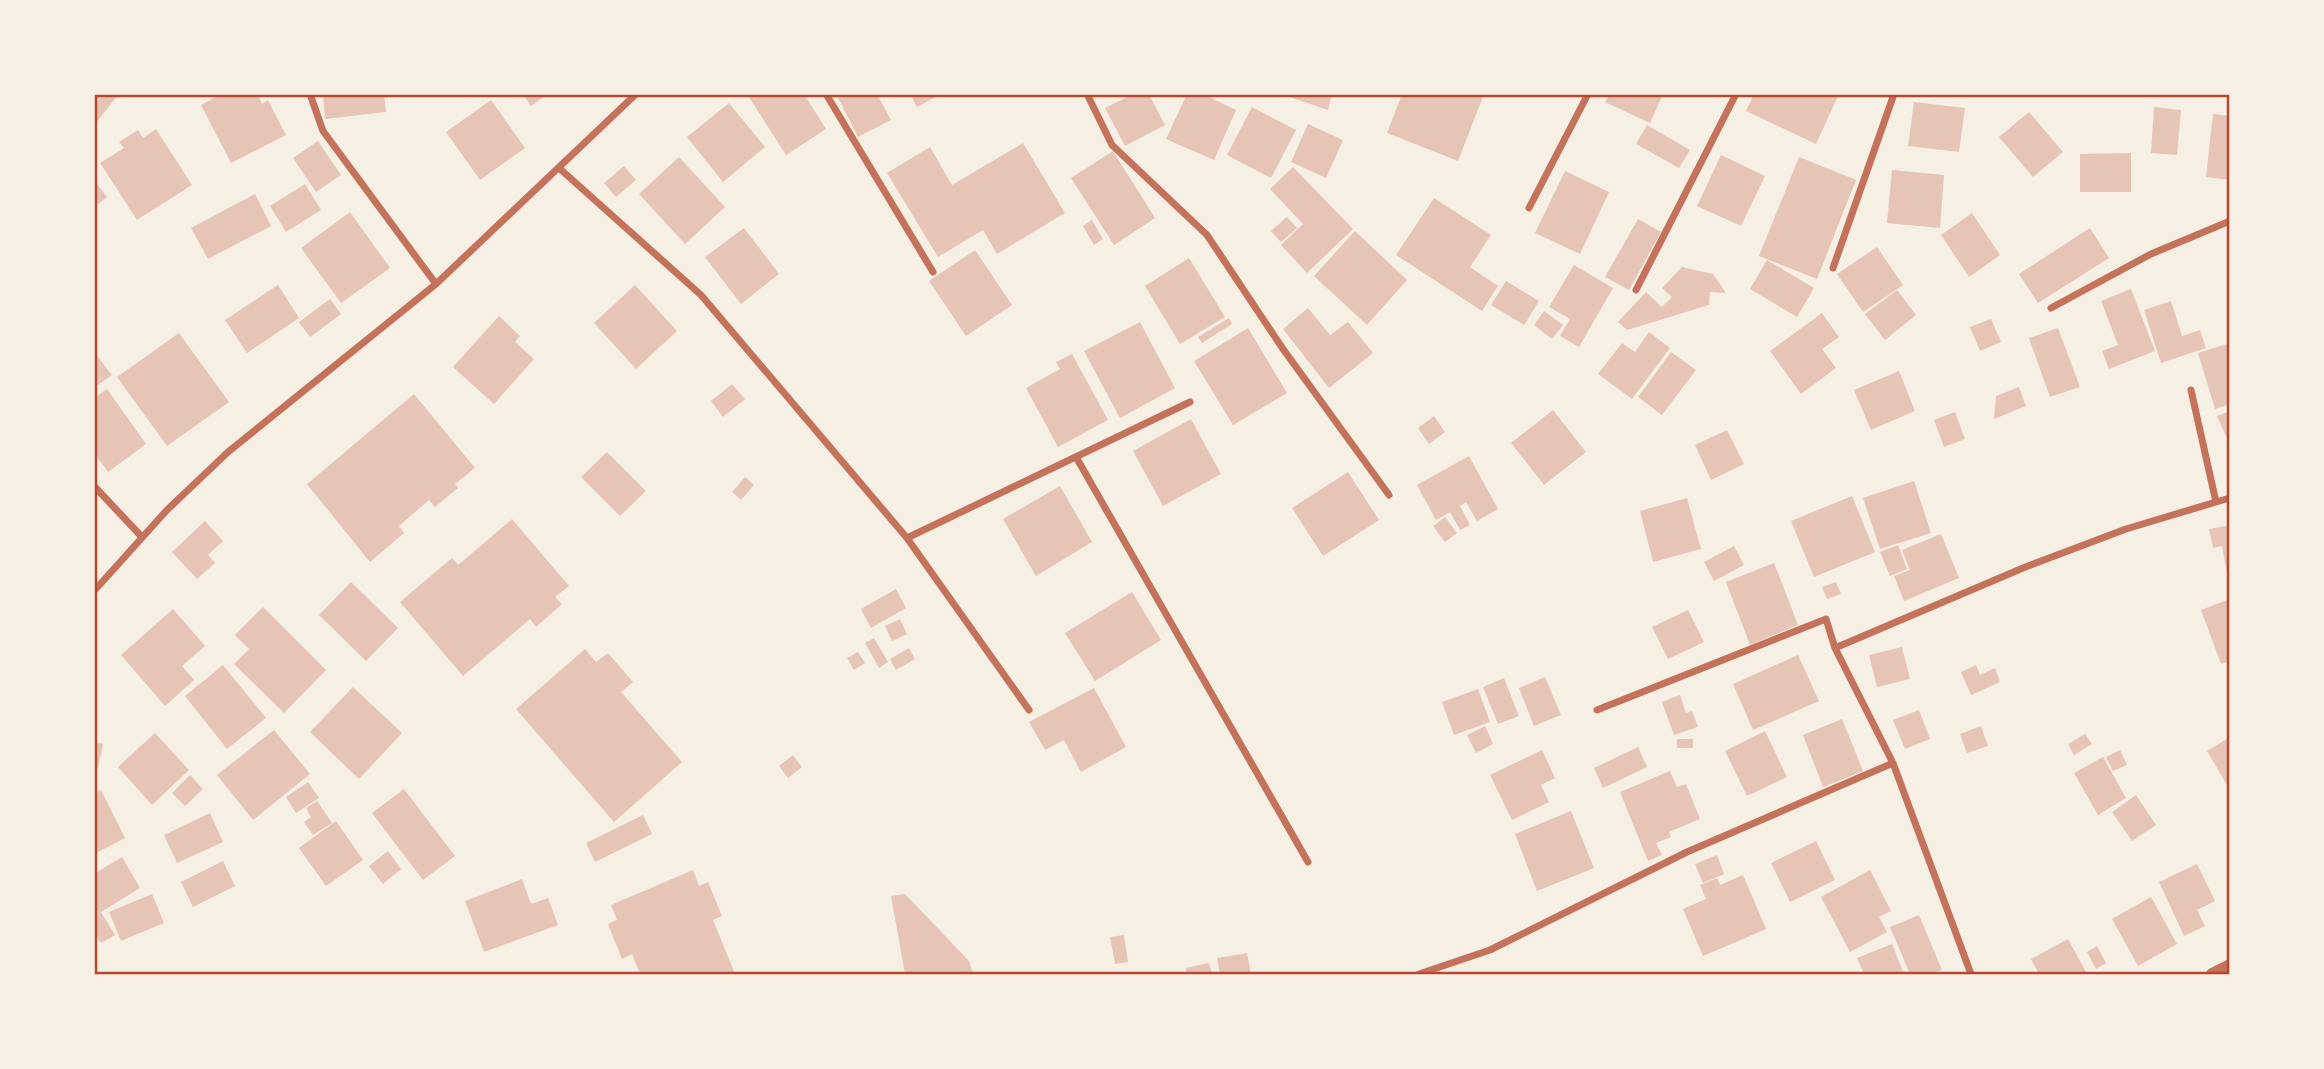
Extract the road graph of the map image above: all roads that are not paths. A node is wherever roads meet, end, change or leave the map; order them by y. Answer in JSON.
{"nodes":[{"id":1,"x":310,"y":94,"type":"edge"},
{"id":2,"x":636,"y":94,"type":"edge"},
{"id":3,"x":826,"y":94,"type":"edge"},
{"id":4,"x":1087,"y":94,"type":"edge"},
{"id":5,"x":1588,"y":94,"type":"edge"},
{"id":6,"x":1736,"y":94,"type":"edge"},
{"id":7,"x":1894,"y":94,"type":"edge"},
{"id":8,"x":559,"y":168,"type":"junction"},
{"id":9,"x":1529,"y":208,"type":"dead end"},
{"id":10,"x":2230,"y":220,"type":"edge"},
{"id":11,"x":1833,"y":268,"type":"dead end"},
{"id":12,"x":933,"y":272,"type":"dead end"},
{"id":13,"x":436,"y":284,"type":"junction"},
{"id":14,"x":1636,"y":290,"type":"dead end"},
{"id":15,"x":2051,"y":308,"type":"dead end"},
{"id":16,"x":2191,"y":390,"type":"dead end"},
{"id":17,"x":1190,"y":402,"type":"dead end"},
{"id":18,"x":1076,"y":457,"type":"junction"},
{"id":19,"x":94,"y":485,"type":"edge"},
{"id":20,"x":1389,"y":495,"type":"dead end"},
{"id":21,"x":2230,"y":498,"type":"edge"},
{"id":22,"x":2217,"y":502,"type":"junction"},
{"id":23,"x":142,"y":537,"type":"junction"},
{"id":24,"x":907,"y":538,"type":"junction"},
{"id":25,"x":94,"y":591,"type":"edge"},
{"id":26,"x":1835,"y":648,"type":"junction"},
{"id":27,"x":1029,"y":710,"type":"dead end"},
{"id":28,"x":1597,"y":710,"type":"dead end"},
{"id":29,"x":1893,"y":764,"type":"junction"},
{"id":30,"x":1308,"y":862,"type":"dead end"},
{"id":31,"x":2230,"y":965,"type":"edge"},
{"id":32,"x":1419,"y":975,"type":"edge"},
{"id":33,"x":1971,"y":975,"type":"edge"},
{"id":34,"x":2212,"y":975,"type":"edge"}],
"edges":[{"from":1,"to":13,"type":"street"},
{"from":2,"to":8,"type":"street"},
{"from":3,"to":12,"type":"street"},
{"from":4,"to":20,"type":"street"},
{"from":5,"to":9,"type":"street"},
{"from":6,"to":14,"type":"street"},
{"from":7,"to":11,"type":"street"},
{"from":8,"to":13,"type":"street"},
{"from":8,"to":24,"type":"street"},
{"from":10,"to":15,"type":"street"},
{"from":13,"to":23,"type":"street"},
{"from":16,"to":22,"type":"street"},
{"from":17,"to":18,"type":"street"},
{"from":18,"to":24,"type":"street"},
{"from":18,"to":30,"type":"street"},
{"from":19,"to":23,"type":"street"},
{"from":21,"to":22,"type":"street"},
{"from":22,"to":26,"type":"street"},
{"from":23,"to":25,"type":"street"},
{"from":24,"to":27,"type":"street"},
{"from":26,"to":28,"type":"street"},
{"from":26,"to":29,"type":"street"},
{"from":29,"to":32,"type":"street"},
{"from":29,"to":33,"type":"street"},
{"from":31,"to":34,"type":"street"}]}
